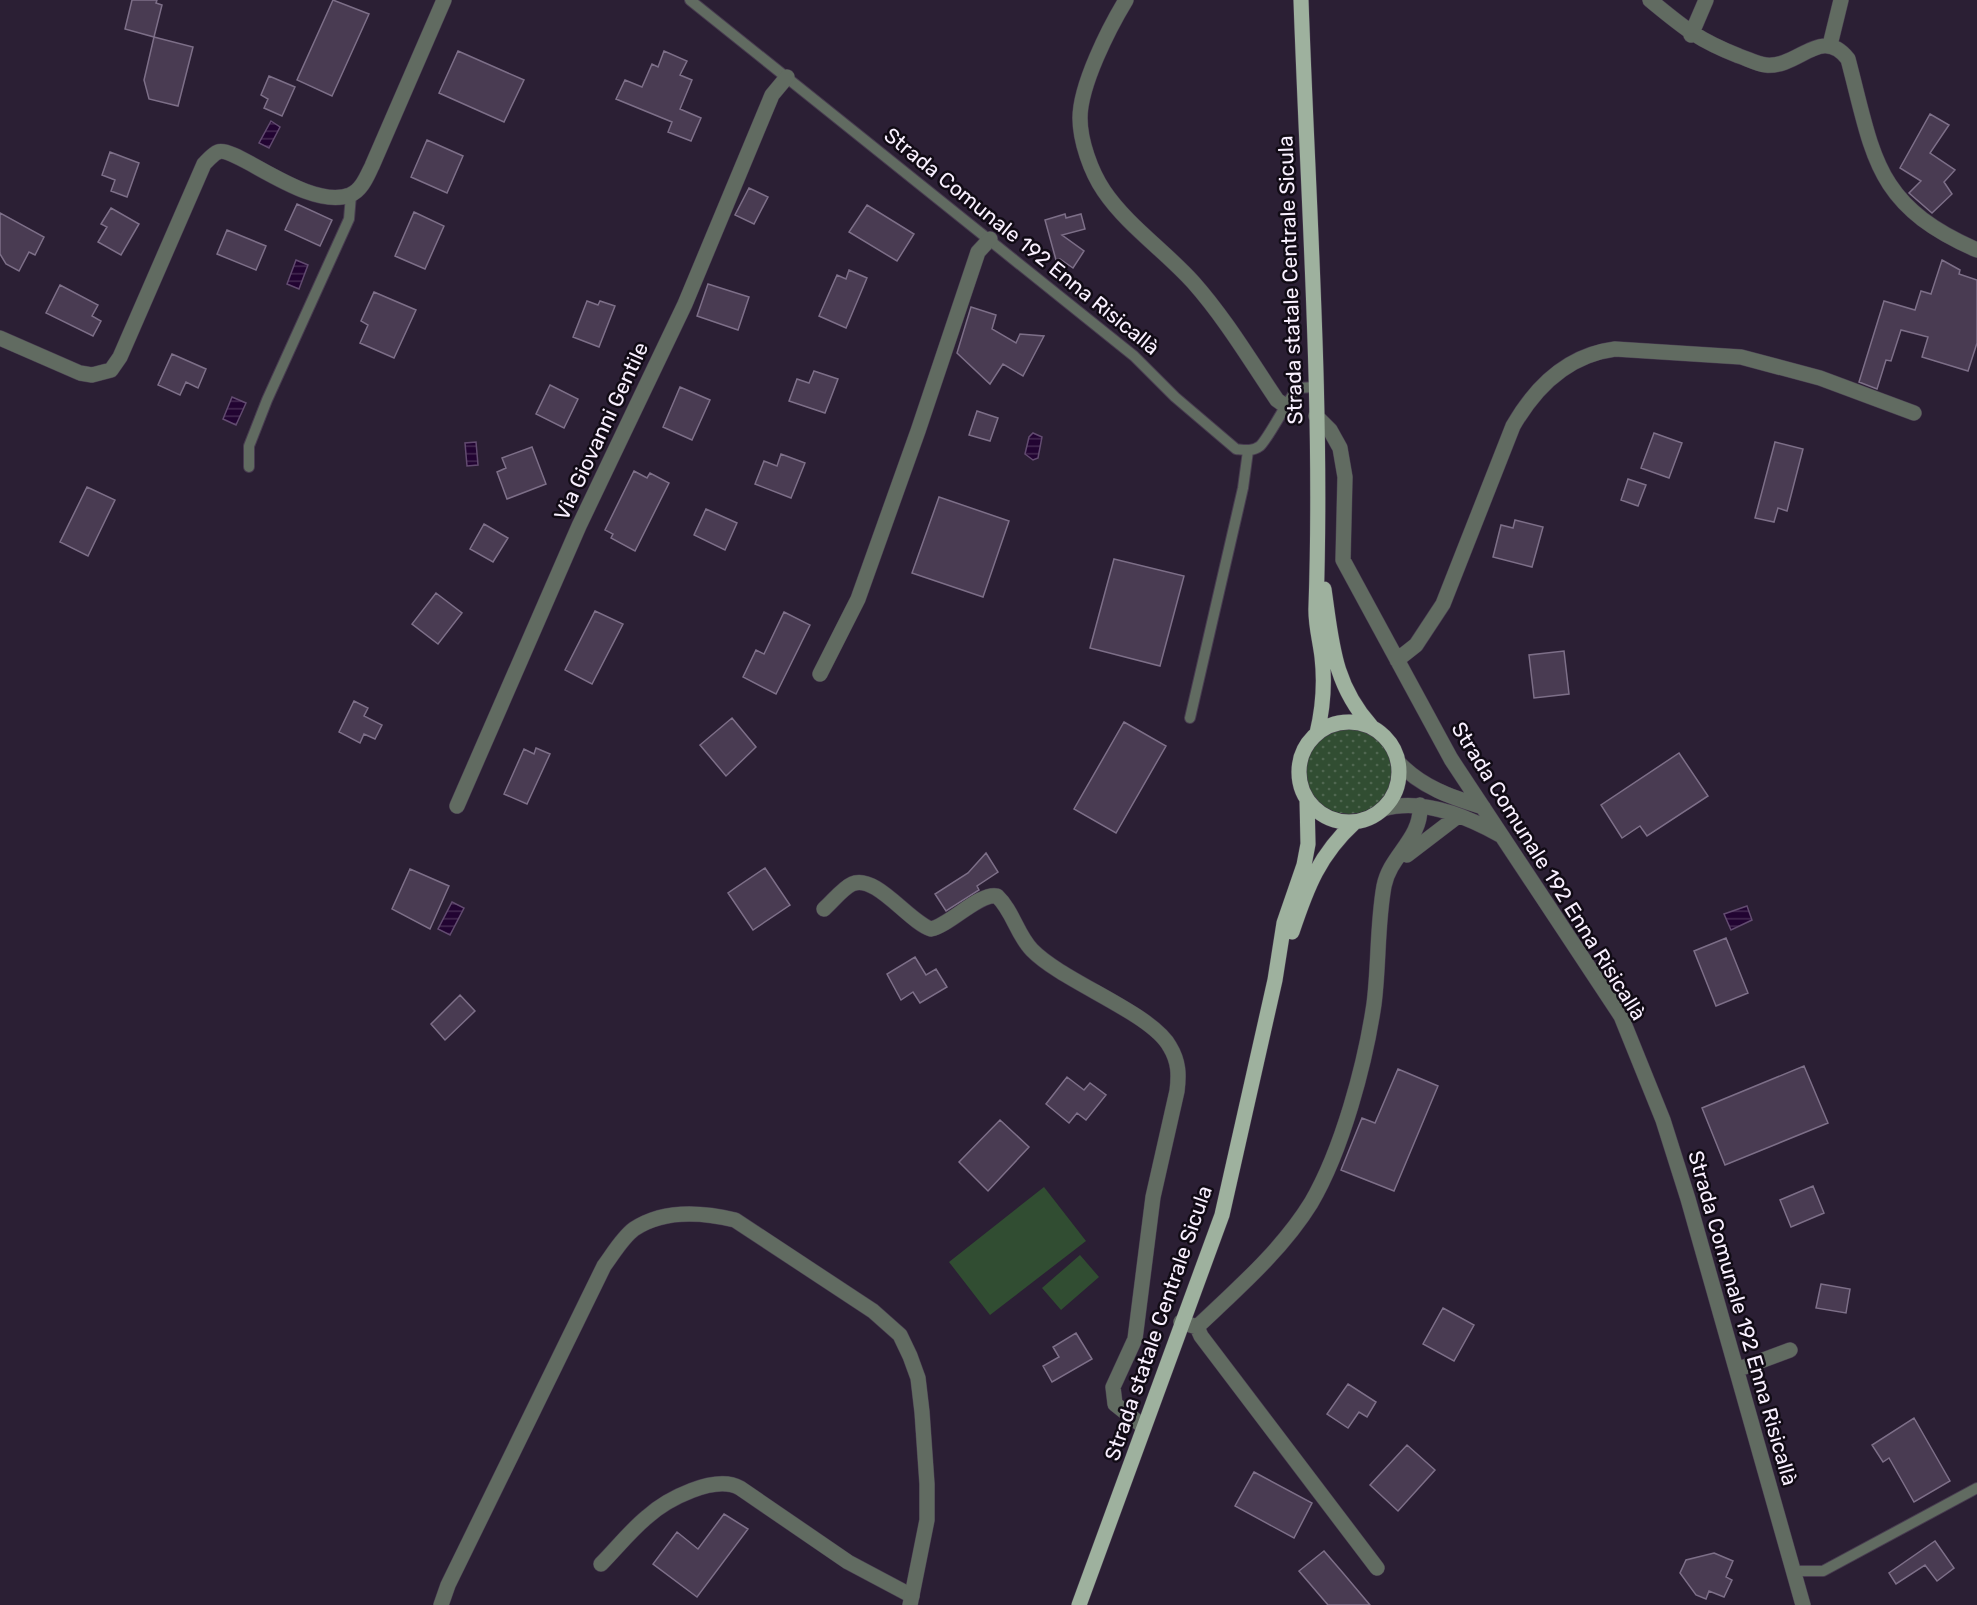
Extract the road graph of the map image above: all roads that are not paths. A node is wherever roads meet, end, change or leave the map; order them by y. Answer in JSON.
{"nodes":[{"id":1,"x":444,"y":0,"type":"edge"},
{"id":2,"x":690,"y":0,"type":"edge"},
{"id":3,"x":1126,"y":0,"type":"edge"},
{"id":4,"x":1301,"y":0,"type":"edge"},
{"id":5,"x":1650,"y":0,"type":"edge"},
{"id":6,"x":1706,"y":0,"type":"edge"},
{"id":7,"x":1841,"y":0,"type":"edge"},
{"id":8,"x":1691,"y":35,"type":"junction"},
{"id":9,"x":1830,"y":45,"type":"junction"},
{"id":10,"x":787,"y":77,"type":"junction"},
{"id":11,"x":351,"y":195,"type":"junction"},
{"id":12,"x":990,"y":239,"type":"junction"},
{"id":13,"x":1977,"y":250,"type":"edge"},
{"id":14,"x":0,"y":338,"type":"edge"},
{"id":15,"x":1315,"y":387,"type":"junction"},
{"id":16,"x":1284,"y":405,"type":"junction"},
{"id":17,"x":1914,"y":413,"type":"dead end"},
{"id":18,"x":1316,"y":416,"type":"junction"},
{"id":19,"x":1248,"y":451,"type":"junction"},
{"id":20,"x":249,"y":467,"type":"dead end"},
{"id":21,"x":1319,"y":559,"type":"junction"},
{"id":22,"x":1397,"y":660,"type":"junction"},
{"id":23,"x":820,"y":674,"type":"dead end"},
{"id":24,"x":1190,"y":718,"type":"dead end"},
{"id":25,"x":1371,"y":726,"type":"junction"},
{"id":26,"x":1317,"y":733,"type":"junction"},
{"id":27,"x":1398,"y":762,"type":"junction"},
{"id":28,"x":1306,"y":799,"type":"junction"},
{"id":29,"x":457,"y":806,"type":"dead end"},
{"id":30,"x":1420,"y":806,"type":"junction"},
{"id":31,"x":1483,"y":807,"type":"junction"},
{"id":32,"x":1383,"y":809,"type":"junction"},
{"id":33,"x":1458,"y":816,"type":"junction"},
{"id":34,"x":1355,"y":822,"type":"junction"},
{"id":35,"x":1502,"y":837,"type":"junction"},
{"id":36,"x":1385,"y":880,"type":"junction"},
{"id":37,"x":824,"y":909,"type":"dead end"},
{"id":38,"x":1275,"y":980,"type":"junction"},
{"id":39,"x":1181,"y":1322,"type":"junction"},
{"id":40,"x":1197,"y":1327,"type":"junction"},
{"id":41,"x":1790,"y":1350,"type":"dead end"},
{"id":42,"x":1738,"y":1369,"type":"junction"},
{"id":43,"x":1144,"y":1427,"type":"junction"},
{"id":44,"x":1977,"y":1488,"type":"edge"},
{"id":45,"x":601,"y":1564,"type":"dead end"},
{"id":46,"x":1377,"y":1568,"type":"dead end"},
{"id":47,"x":1794,"y":1570,"type":"junction"},
{"id":48,"x":911,"y":1601,"type":"edge"},
{"id":49,"x":441,"y":1605,"type":"edge"},
{"id":50,"x":1079,"y":1605,"type":"edge"},
{"id":51,"x":1803,"y":1605,"type":"edge"}],
"edges":[{"from":1,"to":11,"type":"street"},
{"from":2,"to":10,"type":"lane","name":"Strada Comunale 192 Enna Risicallà"},
{"from":3,"to":16,"type":"street"},
{"from":4,"to":15,"type":"main road","name":"Strada statale Centrale Sicula"},
{"from":5,"to":8,"type":"street"},
{"from":6,"to":8,"type":"street"},
{"from":7,"to":9,"type":"street"},
{"from":8,"to":9,"type":"street"},
{"from":9,"to":13,"type":"street"},
{"from":10,"to":12,"type":"lane","name":"Strada Comunale 192 Enna Risicallà"},
{"from":10,"to":29,"type":"street","name":"Via Giovanni Gentile"},
{"from":11,"to":14,"type":"street"},
{"from":11,"to":20,"type":"lane"},
{"from":12,"to":19,"type":"lane","name":"Strada Comunale 192 Enna Risicallà"},
{"from":12,"to":23,"type":"street"},
{"from":15,"to":16,"type":"lane"},
{"from":15,"to":18,"type":"main road","name":"Strada statale Centrale Sicula"},
{"from":16,"to":19,"type":"lane"},
{"from":17,"to":22,"type":"street"},
{"from":18,"to":21,"type":"main road","name":"Strada statale Centrale Sicula"},
{"from":18,"to":22,"type":"street","name":"Strada Comunale 192 Enna Risicallà"},
{"from":19,"to":24,"type":"lane"},
{"from":21,"to":25,"type":"main road","name":"Strada statale Centrale Sicula"},
{"from":21,"to":26,"type":"main road","name":"Strada statale Centrale Sicula"},
{"from":22,"to":31,"type":"street","name":"Strada Comunale 192 Enna Risicallà"},
{"from":25,"to":26,"type":"main road"},
{"from":25,"to":27,"type":"main road"},
{"from":26,"to":28,"type":"main road"},
{"from":27,"to":31,"type":"street"},
{"from":27,"to":32,"type":"main road"},
{"from":28,"to":34,"type":"main road"},
{"from":28,"to":38,"type":"main road","name":"Strada statale Centrale Sicula"},
{"from":30,"to":32,"type":"street"},
{"from":30,"to":33,"type":"street"},
{"from":30,"to":36,"type":"street"},
{"from":31,"to":35,"type":"street","name":"Strada Comunale 192 Enna Risicallà"},
{"from":32,"to":34,"type":"main road"},
{"from":33,"to":35,"type":"street"},
{"from":33,"to":36,"type":"street"},
{"from":34,"to":38,"type":"main road","name":"Strada statale Centrale Sicula"},
{"from":35,"to":42,"type":"street","name":"Strada Comunale 192 Enna Risicallà"},
{"from":36,"to":40,"type":"street"},
{"from":37,"to":43,"type":"street"},
{"from":38,"to":39,"type":"main road","name":"Strada statale Centrale Sicula"},
{"from":39,"to":40,"type":"street"},
{"from":39,"to":43,"type":"main road","name":"Strada statale Centrale Sicula"},
{"from":40,"to":46,"type":"street"},
{"from":41,"to":42,"type":"street"},
{"from":42,"to":47,"type":"street","name":"Strada Comunale 192 Enna Risicallà"},
{"from":43,"to":50,"type":"main road","name":"Strada statale Centrale Sicula"},
{"from":44,"to":47,"type":"lane"},
{"from":45,"to":48,"type":"street"},
{"from":47,"to":51,"type":"street","name":"Strada Comunale 192 Enna Risicallà"},
{"from":48,"to":49,"type":"street"}]}
